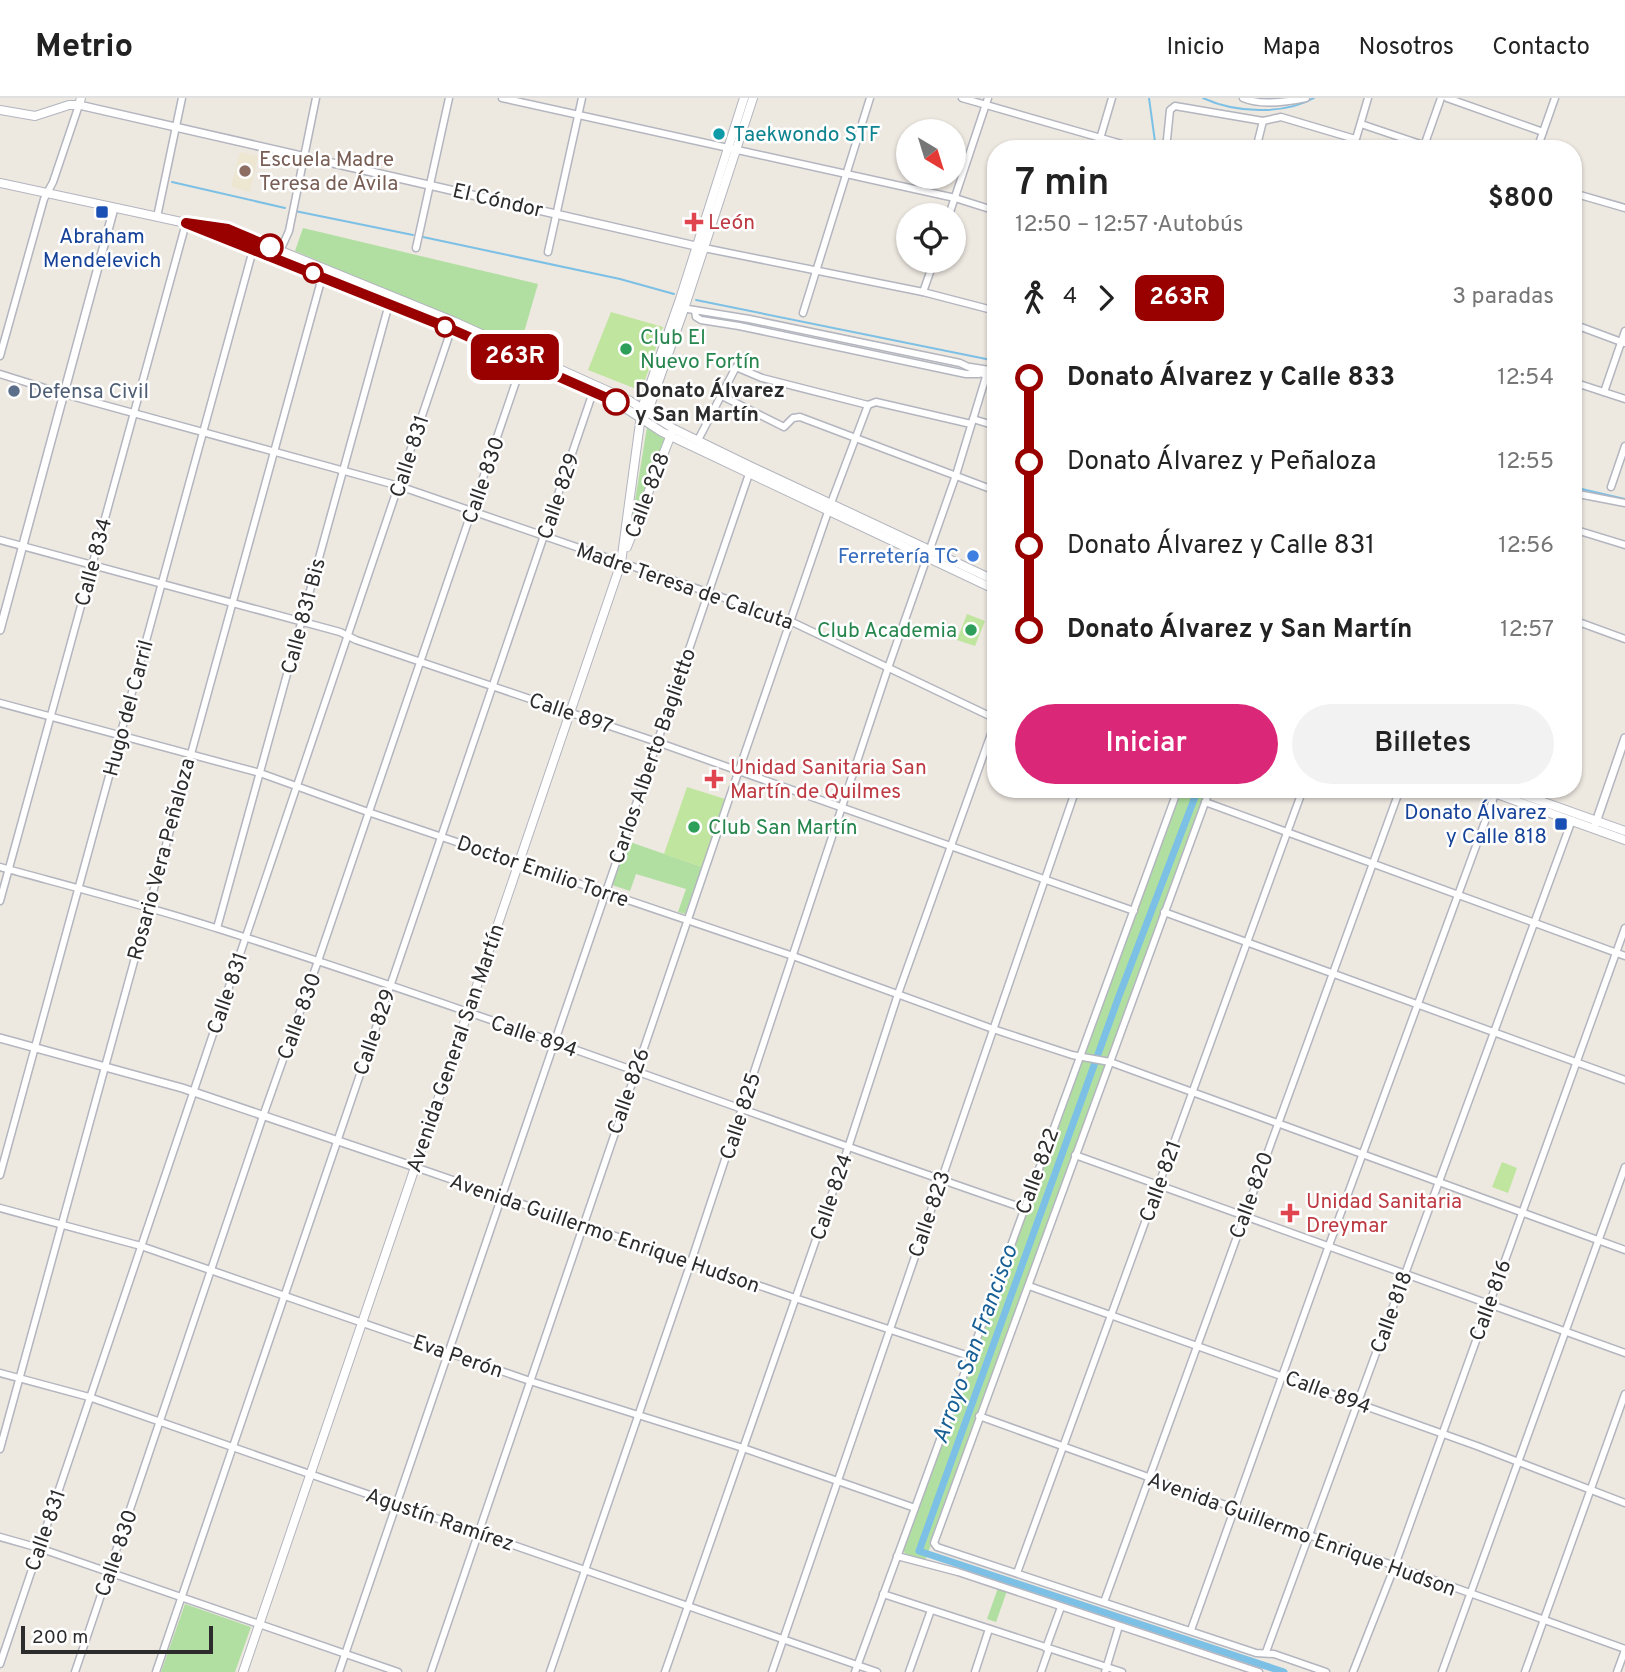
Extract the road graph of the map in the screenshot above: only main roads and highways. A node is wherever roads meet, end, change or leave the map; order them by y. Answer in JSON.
{"nodes":[{"id":1,"x":744,"y":98,"type":"edge"},
{"id":2,"x":752,"y":98,"type":"edge"},
{"id":3,"x":80,"y":102,"type":"edge"},
{"id":4,"x":63,"y":103,"type":"edge"},
{"id":5,"x":0,"y":110,"type":"edge"},
{"id":6,"x":732,"y":150,"type":"junction"},
{"id":7,"x":0,"y":183,"type":"edge"},
{"id":8,"x":255,"y":245,"type":"junction"},
{"id":9,"x":323,"y":273,"type":"junction"},
{"id":10,"x":453,"y":325,"type":"junction"},
{"id":11,"x":645,"y":413,"type":"junction"},
{"id":12,"x":672,"y":432,"type":"junction"},
{"id":13,"x":830,"y":507,"type":"junction"},
{"id":14,"x":927,"y":554,"type":"junction"},
{"id":15,"x":621,"y":563,"type":"junction"},
{"id":16,"x":987,"y":577,"type":"edge"},
{"id":17,"x":987,"y":585,"type":"edge"},
{"id":18,"x":1516,"y":798,"type":"edge"},
{"id":19,"x":1533,"y":798,"type":"edge"},
{"id":20,"x":1572,"y":817,"type":"junction"},
{"id":21,"x":1595,"y":825,"type":"junction"},
{"id":22,"x":1625,"y":831,"type":"edge"},
{"id":23,"x":1625,"y":840,"type":"edge"},
{"id":24,"x":243,"y":1672,"type":"edge"}],
"edges":[{"from":1,"to":6,"type":"main road","name":"Avenida General San Martín"},
{"from":2,"to":6,"type":"main road","name":"Avenida General San Martín"},
{"from":3,"to":4,"type":"main road","name":"El Cóndor"},
{"from":4,"to":5,"type":"main road","name":"El Cóndor"},
{"from":6,"to":11,"type":"main road","name":"Avenida General San Martín"},
{"from":7,"to":8,"type":"main road"},
{"from":8,"to":9,"type":"main road"},
{"from":8,"to":9,"type":"main road"},
{"from":9,"to":10,"type":"main road"},
{"from":9,"to":10,"type":"main road"},
{"from":10,"to":11,"type":"main road"},
{"from":10,"to":11,"type":"main road"},
{"from":11,"to":12,"type":"main road"},
{"from":11,"to":15,"type":"main road","name":"Avenida General San Martín"},
{"from":12,"to":13,"type":"main road"},
{"from":12,"to":13,"type":"main road"},
{"from":12,"to":15,"type":"main road","name":"Calle 828"},
{"from":13,"to":14,"type":"main road"},
{"from":14,"to":16,"type":"main road"},
{"from":14,"to":17,"type":"main road"},
{"from":15,"to":24,"type":"main road","name":"Avenida General San Martín"},
{"from":18,"to":20,"type":"main road"},
{"from":19,"to":20,"type":"main road"},
{"from":20,"to":21,"type":"main road"},
{"from":21,"to":22,"type":"main road"},
{"from":21,"to":23,"type":"main road"}]}
